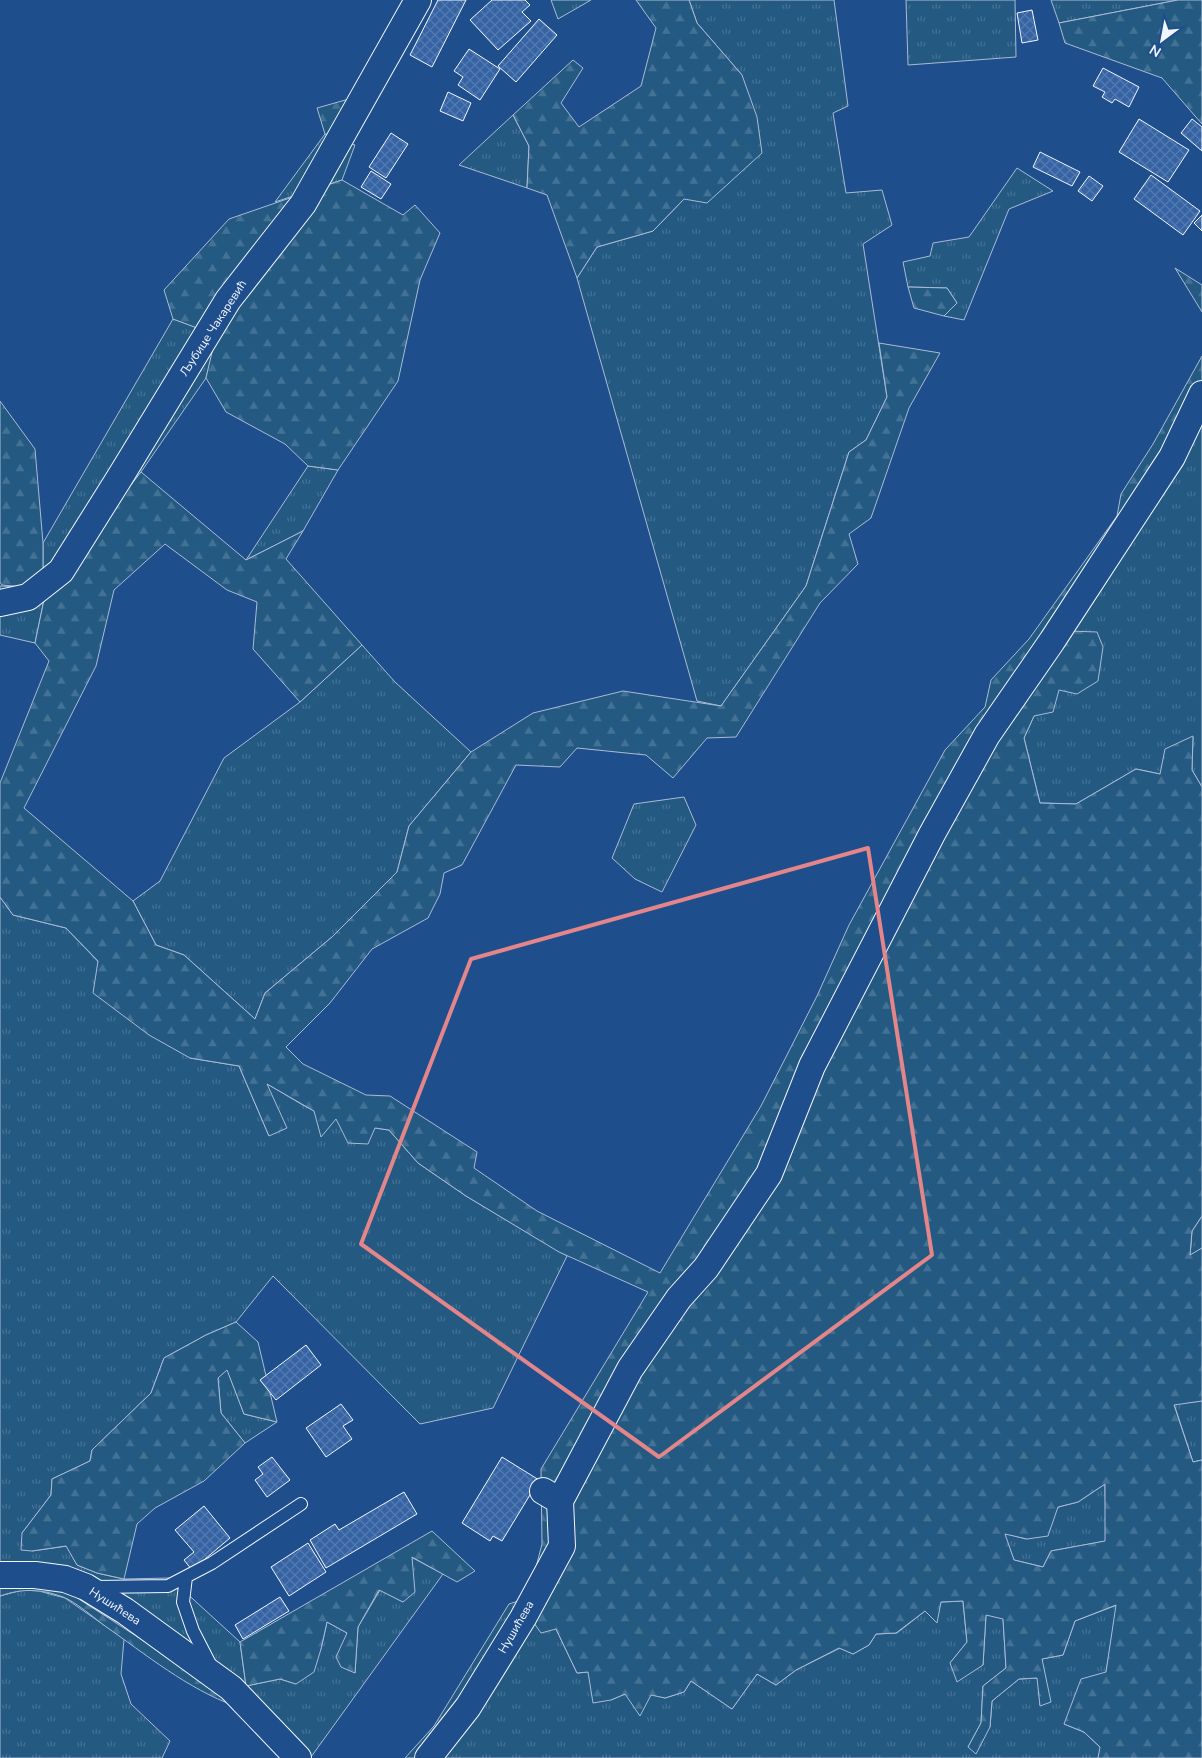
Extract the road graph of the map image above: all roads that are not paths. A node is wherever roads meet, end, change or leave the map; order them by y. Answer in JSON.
{"nodes":[{"id":1,"x":418,"y":0,"type":"edge"},
{"id":2,"x":1202,"y":394,"type":"edge"},
{"id":3,"x":0,"y":604,"type":"edge"},
{"id":4,"x":301,"y":1504,"type":"dead end"},
{"id":5,"x":0,"y":1575,"type":"edge"},
{"id":6,"x":186,"y":1577,"type":"junction"},
{"id":7,"x":86,"y":1587,"type":"junction"},
{"id":8,"x":218,"y":1678,"type":"junction"},
{"id":9,"x":298,"y":1758,"type":"edge"},
{"id":10,"x":428,"y":1758,"type":"edge"}],
"edges":[{"from":1,"to":3,"type":"street","name":"Љубице Чакаревић"},
{"from":2,"to":10,"type":"street","name":"Нушићева"},
{"from":4,"to":6,"type":"lane","name":"Нушићева"},
{"from":5,"to":7,"type":"street","name":"Нушићева"},
{"from":6,"to":7,"type":"lane","name":"Нушићева"},
{"from":6,"to":8,"type":"lane","name":"Нушићева"},
{"from":7,"to":8,"type":"street","name":"Нушићева"},
{"from":8,"to":9,"type":"street","name":"Нушићева"}]}
